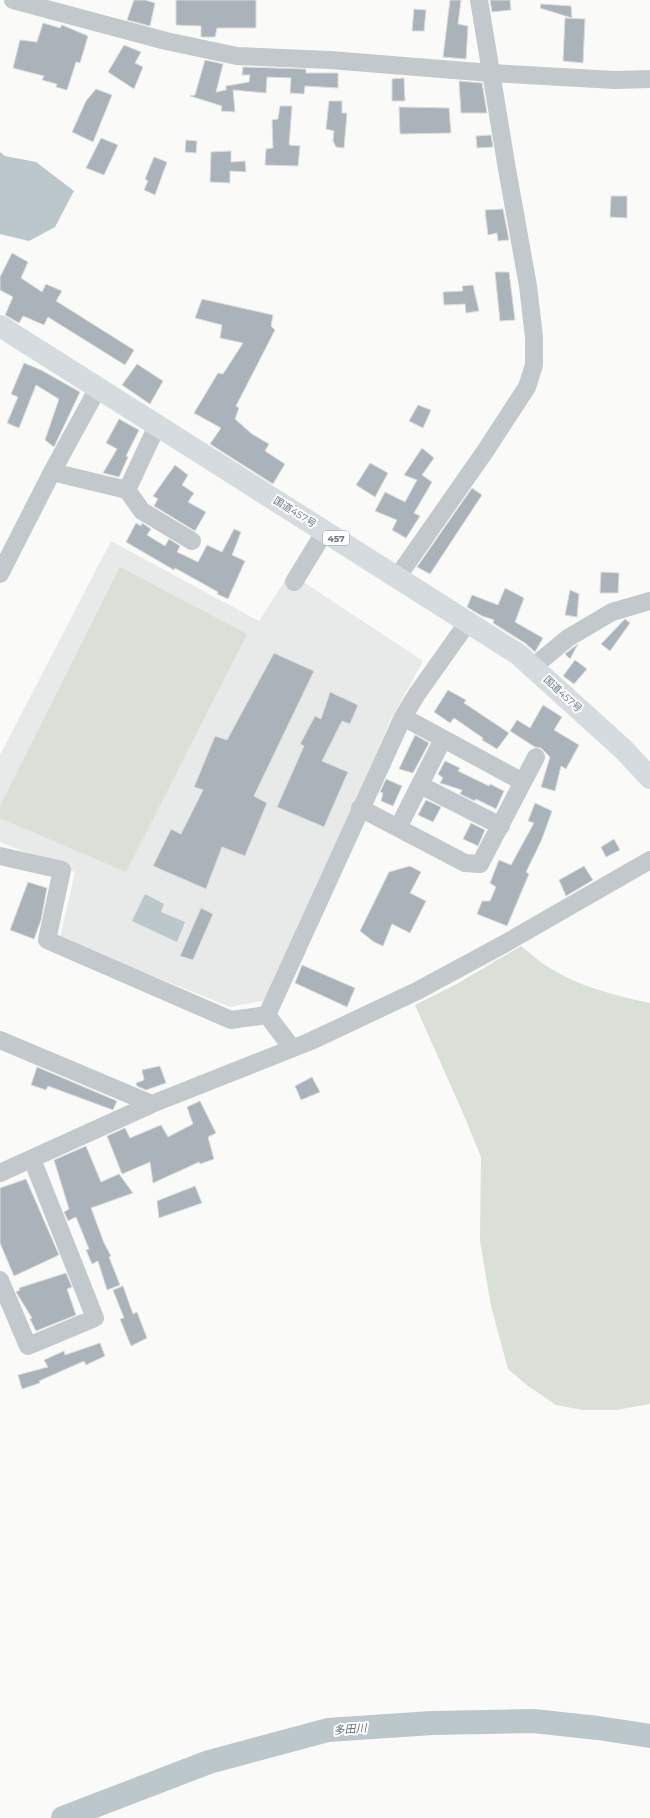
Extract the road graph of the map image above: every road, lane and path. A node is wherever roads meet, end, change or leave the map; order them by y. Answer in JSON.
{"nodes":[{"id":1,"x":13,"y":0,"type":"edge"},
{"id":2,"x":479,"y":0,"type":"edge"},
{"id":3,"x":491,"y":73,"type":"junction"},
{"id":4,"x":650,"y":79,"type":"edge"},
{"id":5,"x":0,"y":326,"type":"edge"},
{"id":6,"x":98,"y":388,"type":"junction"},
{"id":7,"x":157,"y":426,"type":"junction"},
{"id":8,"x":52,"y":472,"type":"junction"},
{"id":9,"x":127,"y":490,"type":"junction"},
{"id":10,"x":325,"y":531,"type":"junction"},
{"id":11,"x":192,"y":541,"type":"dead end"},
{"id":12,"x":0,"y":574,"type":"edge"},
{"id":13,"x":398,"y":576,"type":"junction"},
{"id":14,"x":294,"y":582,"type":"dead end"},
{"id":15,"x":650,"y":600,"type":"edge"},
{"id":16,"x":468,"y":622,"type":"junction"},
{"id":17,"x":533,"y":667,"type":"junction"},
{"id":18,"x":403,"y":717,"type":"junction"},
{"id":19,"x":443,"y":739,"type":"junction"},
{"id":20,"x":536,"y":757,"type":"dead end"},
{"id":21,"x":650,"y":778,"type":"edge"},
{"id":22,"x":523,"y":782,"type":"junction"},
{"id":23,"x":420,"y":785,"type":"junction"},
{"id":24,"x":360,"y":808,"type":"junction"},
{"id":25,"x":501,"y":826,"type":"junction"},
{"id":26,"x":398,"y":828,"type":"junction"},
{"id":27,"x":0,"y":856,"type":"edge"},
{"id":28,"x":650,"y":860,"type":"edge"},
{"id":29,"x":267,"y":1015,"type":"junction"},
{"id":30,"x":0,"y":1040,"type":"edge"},
{"id":31,"x":292,"y":1048,"type":"junction"},
{"id":32,"x":152,"y":1104,"type":"junction"},
{"id":33,"x":32,"y":1159,"type":"junction"},
{"id":34,"x":0,"y":1173,"type":"edge"},
{"id":35,"x":0,"y":1280,"type":"edge"}],
"edges":[{"from":1,"to":3,"type":"street"},
{"from":2,"to":3,"type":"street"},
{"from":3,"to":4,"type":"street"},
{"from":3,"to":13,"type":"street"},
{"from":5,"to":6,"type":"highway","name":"国道457号","number":"457"},
{"from":6,"to":7,"type":"highway","name":"国道457号","number":"457"},
{"from":6,"to":8,"type":"street"},
{"from":7,"to":9,"type":"street"},
{"from":7,"to":10,"type":"highway","name":"国道457号","number":"457"},
{"from":8,"to":9,"type":"street"},
{"from":8,"to":12,"type":"street"},
{"from":9,"to":11,"type":"street"},
{"from":10,"to":13,"type":"highway","name":"国道457号","number":"457"},
{"from":10,"to":14,"type":"street"},
{"from":13,"to":16,"type":"highway","name":"国道457号","number":"457"},
{"from":15,"to":17,"type":"street"},
{"from":16,"to":17,"type":"highway","name":"国道457号","number":"457"},
{"from":16,"to":18,"type":"street"},
{"from":17,"to":21,"type":"highway","name":"国道457号","number":"457"},
{"from":18,"to":19,"type":"street"},
{"from":18,"to":24,"type":"street"},
{"from":19,"to":22,"type":"street"},
{"from":19,"to":23,"type":"street"},
{"from":20,"to":22,"type":"street"},
{"from":22,"to":25,"type":"street"},
{"from":23,"to":25,"type":"street"},
{"from":23,"to":26,"type":"street"},
{"from":24,"to":26,"type":"street"},
{"from":24,"to":29,"type":"street"},
{"from":25,"to":26,"type":"street"},
{"from":27,"to":29,"type":"street"},
{"from":28,"to":31,"type":"street"},
{"from":29,"to":31,"type":"street"},
{"from":30,"to":32,"type":"street"},
{"from":31,"to":32,"type":"street"},
{"from":32,"to":33,"type":"street"},
{"from":33,"to":34,"type":"street"},
{"from":33,"to":35,"type":"street"}]}
